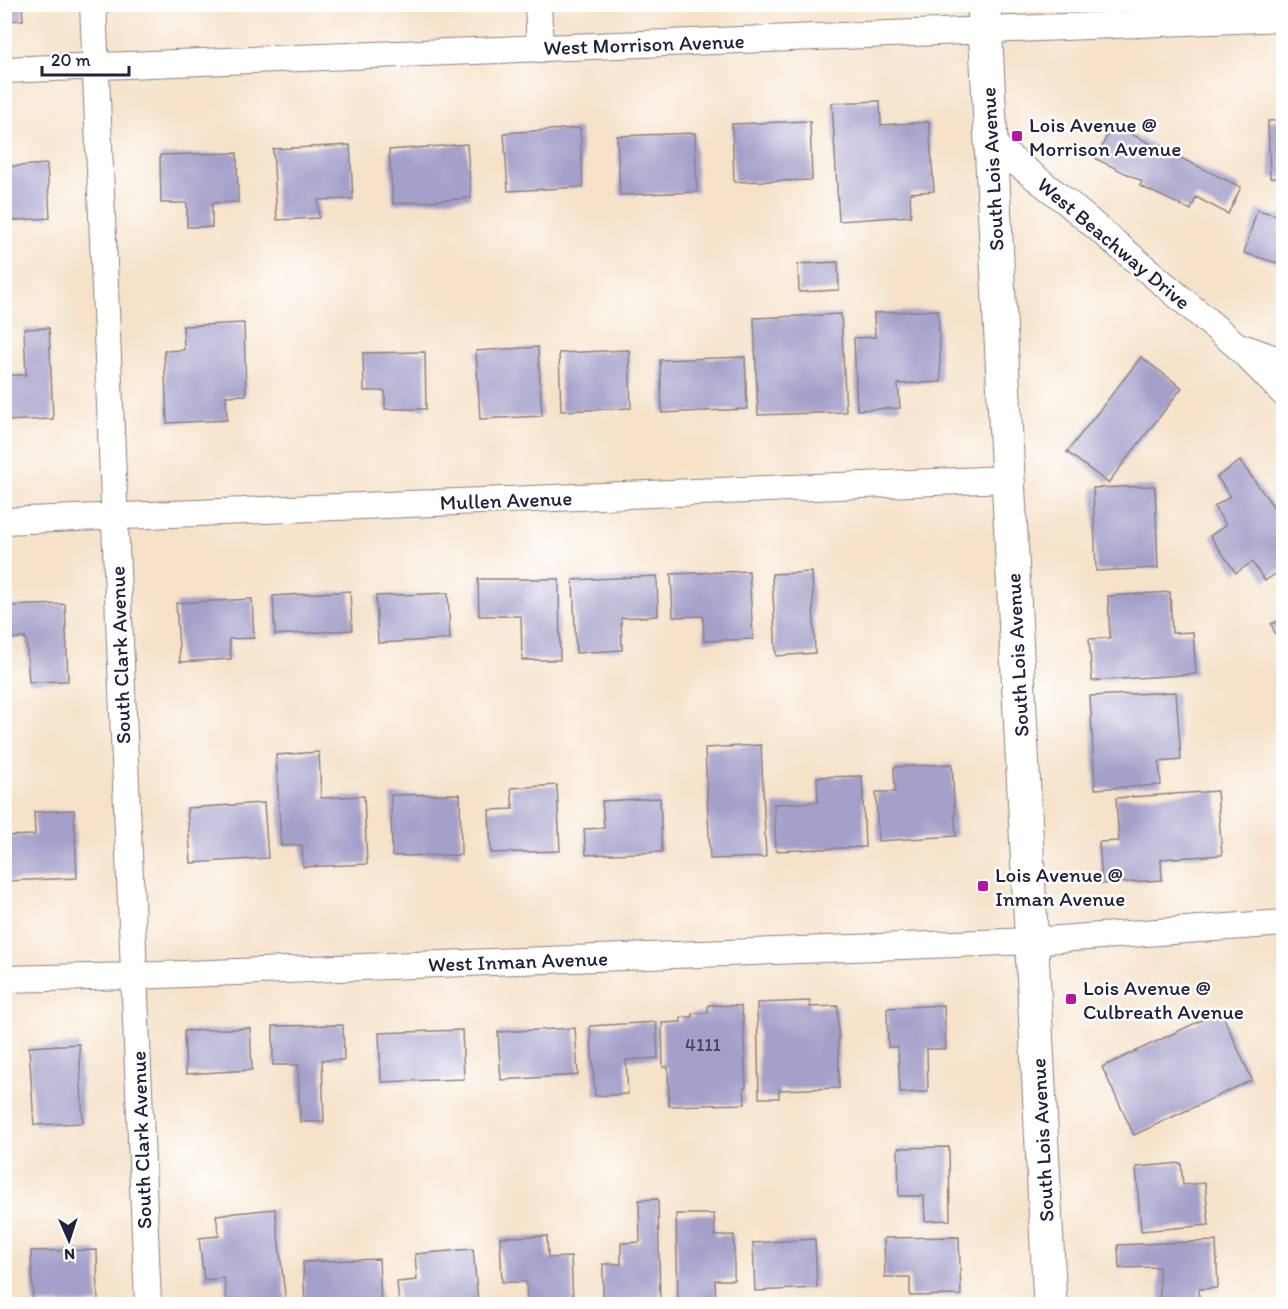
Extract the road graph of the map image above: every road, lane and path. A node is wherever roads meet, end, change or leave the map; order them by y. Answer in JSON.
{"nodes":[{"id":1,"x":93,"y":4,"type":"edge"},
{"id":2,"x":538,"y":4,"type":"edge"},
{"id":3,"x":985,"y":17,"type":"edge"},
{"id":4,"x":1284,"y":18,"type":"edge"},
{"id":5,"x":540,"y":49,"type":"junction"},
{"id":6,"x":96,"y":67,"type":"junction"},
{"id":7,"x":4,"y":70,"type":"edge"},
{"id":8,"x":991,"y":143,"type":"junction"},
{"id":9,"x":1236,"y":345,"type":"junction"},
{"id":10,"x":1284,"y":362,"type":"edge"},
{"id":11,"x":1284,"y":394,"type":"edge"},
{"id":12,"x":1008,"y":479,"type":"junction"},
{"id":13,"x":115,"y":517,"type":"junction"},
{"id":14,"x":4,"y":521,"type":"edge"},
{"id":15,"x":1284,"y":923,"type":"edge"},
{"id":16,"x":1031,"y":941,"type":"junction"},
{"id":17,"x":134,"y":976,"type":"junction"},
{"id":18,"x":4,"y":979,"type":"edge"},
{"id":19,"x":148,"y":1305,"type":"edge"},
{"id":20,"x":1050,"y":1305,"type":"edge"}],
"edges":[{"from":1,"to":6,"type":"street","name":"South Clark Avenue"},
{"from":2,"to":5,"type":"street"},
{"from":3,"to":4,"type":"street","name":"West Morrison Avenue"},
{"from":3,"to":5,"type":"street","name":"West Morrison Avenue"},
{"from":3,"to":8,"type":"street","name":"South Lois Avenue"},
{"from":5,"to":6,"type":"street","name":"West Morrison Avenue"},
{"from":6,"to":7,"type":"street","name":"West Morrison Avenue"},
{"from":6,"to":13,"type":"street","name":"South Clark Avenue"},
{"from":8,"to":9,"type":"street","name":"West Beachway Drive"},
{"from":8,"to":12,"type":"street","name":"South Lois Avenue"},
{"from":9,"to":10,"type":"street","name":"West Beachway Drive"},
{"from":9,"to":11,"type":"street","name":"West Beachway Drive"},
{"from":12,"to":13,"type":"street","name":"Mullen Avenue"},
{"from":12,"to":16,"type":"street","name":"South Lois Avenue"},
{"from":13,"to":14,"type":"street","name":"Mullen Avenue"},
{"from":13,"to":17,"type":"street","name":"South Clark Avenue"},
{"from":15,"to":16,"type":"street","name":"West Inman Avenue"},
{"from":16,"to":17,"type":"street","name":"West Inman Avenue"},
{"from":16,"to":20,"type":"street","name":"South Lois Avenue"},
{"from":17,"to":18,"type":"street","name":"West Inman Avenue"},
{"from":17,"to":19,"type":"street","name":"South Clark Avenue"}]}
